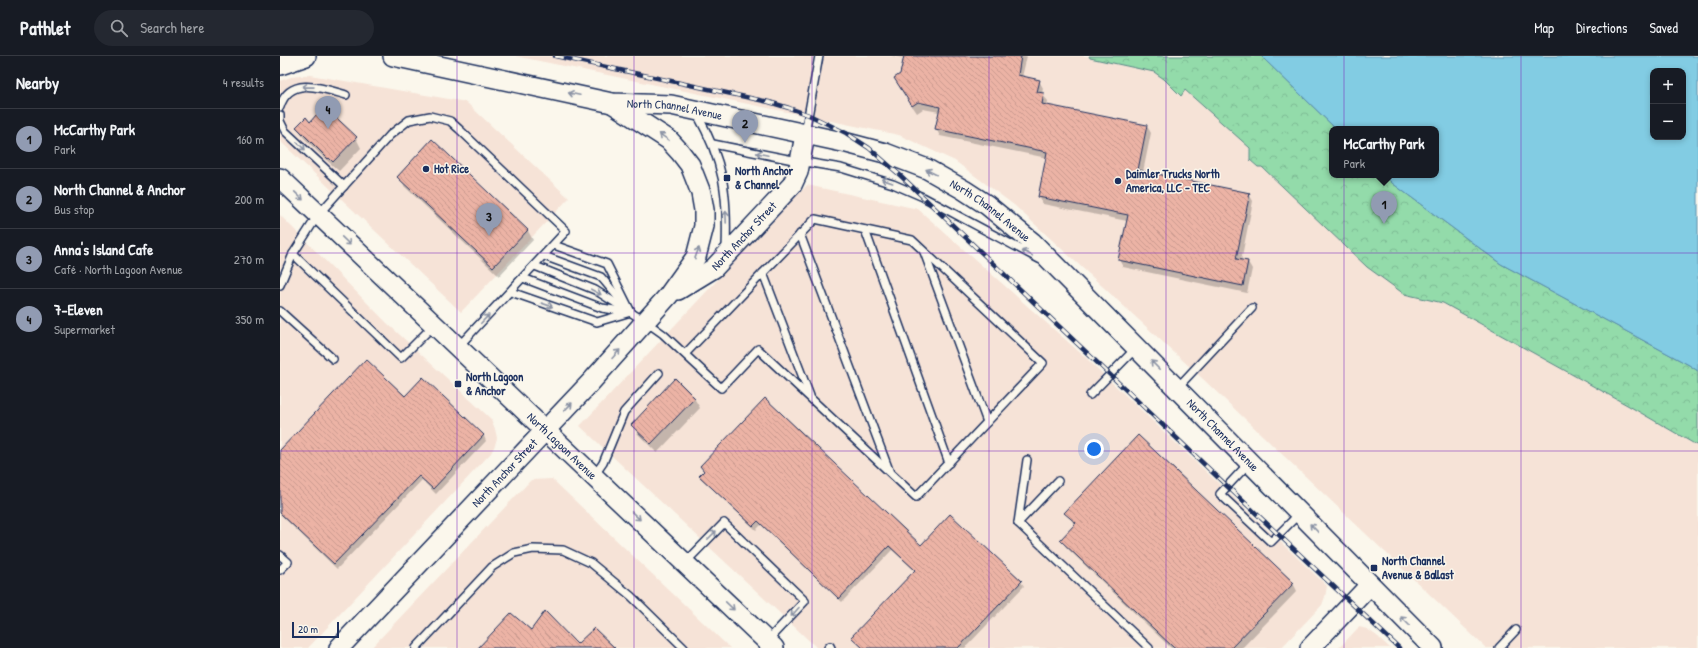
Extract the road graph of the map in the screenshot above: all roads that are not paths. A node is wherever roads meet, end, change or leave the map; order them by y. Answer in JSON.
{"nodes":[{"id":1,"x":306,"y":56,"type":"edge"},
{"id":2,"x":393,"y":56,"type":"edge"},
{"id":3,"x":818,"y":56,"type":"edge"},
{"id":4,"x":419,"y":59,"type":"edge"},
{"id":5,"x":280,"y":65,"type":"edge"},
{"id":6,"x":346,"y":95,"type":"dead end"},
{"id":7,"x":612,"y":102,"type":"junction"},
{"id":8,"x":280,"y":107,"type":"edge"},
{"id":9,"x":695,"y":111,"type":"junction"},
{"id":10,"x":280,"y":115,"type":"edge"},
{"id":11,"x":805,"y":135,"type":"junction"},
{"id":12,"x":713,"y":144,"type":"junction"},
{"id":13,"x":801,"y":161,"type":"junction"},
{"id":14,"x":280,"y":178,"type":"edge"},
{"id":15,"x":344,"y":186,"type":"junction"},
{"id":16,"x":318,"y":215,"type":"junction"},
{"id":17,"x":865,"y":230,"type":"junction"},
{"id":18,"x":800,"y":234,"type":"junction"},
{"id":19,"x":554,"y":245,"type":"junction"},
{"id":20,"x":923,"y":250,"type":"junction"},
{"id":21,"x":293,"y":254,"type":"junction"},
{"id":22,"x":544,"y":256,"type":"junction"},
{"id":23,"x":726,"y":256,"type":"junction"},
{"id":24,"x":534,"y":266,"type":"junction"},
{"id":25,"x":1062,"y":271,"type":"junction"},
{"id":26,"x":763,"y":273,"type":"junction"},
{"id":27,"x":523,"y":278,"type":"junction"},
{"id":28,"x":280,"y":285,"type":"edge"},
{"id":29,"x":511,"y":292,"type":"junction"},
{"id":30,"x":668,"y":296,"type":"junction"},
{"id":31,"x":1252,"y":308,"type":"dead end"},
{"id":32,"x":280,"y":311,"type":"edge"},
{"id":33,"x":638,"y":317,"type":"junction"},
{"id":34,"x":434,"y":325,"type":"junction"},
{"id":35,"x":1137,"y":346,"type":"junction"},
{"id":36,"x":458,"y":347,"type":"junction"},
{"id":37,"x":685,"y":354,"type":"junction"},
{"id":38,"x":333,"y":359,"type":"dead end"},
{"id":39,"x":659,"y":373,"type":"dead end"},
{"id":40,"x":1177,"y":388,"type":"junction"},
{"id":41,"x":1090,"y":395,"type":"dead end"},
{"id":42,"x":810,"y":398,"type":"junction"},
{"id":43,"x":987,"y":422,"type":"junction"},
{"id":44,"x":546,"y":430,"type":"junction"},
{"id":45,"x":1027,"y":460,"type":"dead end"},
{"id":46,"x":1249,"y":462,"type":"junction"},
{"id":47,"x":949,"y":463,"type":"junction"},
{"id":48,"x":890,"y":472,"type":"junction"},
{"id":49,"x":593,"y":476,"type":"junction"},
{"id":50,"x":1058,"y":481,"type":"dead end"},
{"id":51,"x":1300,"y":513,"type":"junction"},
{"id":52,"x":1018,"y":523,"type":"junction"},
{"id":53,"x":280,"y":555,"type":"edge"},
{"id":54,"x":685,"y":563,"type":"junction"},
{"id":55,"x":280,"y":570,"type":"edge"},
{"id":56,"x":1370,"y":585,"type":"junction"},
{"id":57,"x":1516,"y":630,"type":"dead end"},
{"id":58,"x":771,"y":645,"type":"edge"},
{"id":59,"x":344,"y":646,"type":"edge"},
{"id":60,"x":416,"y":648,"type":"edge"},
{"id":61,"x":684,"y":648,"type":"edge"},
{"id":62,"x":828,"y":648,"type":"edge"},
{"id":63,"x":831,"y":648,"type":"edge"},
{"id":64,"x":1149,"y":648,"type":"edge"},
{"id":65,"x":1310,"y":648,"type":"edge"},
{"id":66,"x":1433,"y":648,"type":"edge"},
{"id":67,"x":1499,"y":648,"type":"edge"}],
"edges":[{"from":1,"to":5,"type":"street"},
{"from":2,"to":4,"type":"street","name":"North Channel Avenue"},
{"from":3,"to":11,"type":"lane"},
{"from":7,"to":4,"type":"street","name":"North Channel Avenue","one_way":true},
{"from":6,"to":8,"type":"lane","one_way":true},
{"from":7,"to":9,"type":"street","name":"North Channel Avenue"},
{"from":30,"to":7,"type":"street","name":"North Anchor Street","one_way":true},
{"from":9,"to":11,"type":"street","name":"North Channel Avenue"},
{"from":9,"to":12,"type":"lane"},
{"from":10,"to":15,"type":"lane","one_way":true},
{"from":11,"to":13,"type":"street","name":"North Anchor Street"},
{"from":25,"to":11,"type":"street","name":"North Channel Avenue","one_way":true},
{"from":13,"to":12,"type":"lane","one_way":true},
{"from":23,"to":12,"type":"lane","one_way":true},
{"from":13,"to":23,"type":"street","name":"North Anchor Street"},
{"from":25,"to":13,"type":"lane","one_way":true},
{"from":14,"to":16,"type":"street","name":"North Lagoon Avenue","one_way":true},
{"from":15,"to":16,"type":"lane"},
{"from":15,"to":19,"type":"lane"},
{"from":16,"to":21,"type":"lane"},
{"from":16,"to":34,"type":"street","name":"North Lagoon Avenue","one_way":true},
{"from":17,"to":18,"type":"lane"},
{"from":17,"to":20,"type":"lane"},
{"from":17,"to":47,"type":"lane"},
{"from":18,"to":26,"type":"lane"},
{"from":18,"to":48,"type":"lane"},
{"from":19,"to":22,"type":"lane"},
{"from":19,"to":33,"type":"lane"},
{"from":20,"to":43,"type":"lane"},
{"from":20,"to":43,"type":"lane"},
{"from":21,"to":28,"type":"lane"},
{"from":21,"to":34,"type":"lane"},
{"from":22,"to":24,"type":"lane"},
{"from":22,"to":33,"type":"lane"},
{"from":23,"to":30,"type":"street","name":"North Anchor Street"},
{"from":24,"to":27,"type":"lane"},
{"from":24,"to":33,"type":"lane","one_way":true},
{"from":25,"to":35,"type":"street","name":"North Channel Avenue"},
{"from":26,"to":37,"type":"lane"},
{"from":26,"to":42,"type":"lane"},
{"from":27,"to":29,"type":"lane"},
{"from":27,"to":33,"type":"lane"},
{"from":29,"to":33,"type":"lane","one_way":true},
{"from":36,"to":29,"type":"lane","one_way":true},
{"from":30,"to":33,"type":"street","name":"North Anchor Street"},
{"from":31,"to":40,"type":"lane"},
{"from":32,"to":38,"type":"lane"},
{"from":33,"to":37,"type":"lane"},
{"from":44,"to":33,"type":"street","name":"North Anchor Street","one_way":true},
{"from":34,"to":36,"type":"street","name":"North Lagoon Avenue"},
{"from":40,"to":35,"type":"street","name":"North Channel Avenue","one_way":true},
{"from":35,"to":41,"type":"lane"},
{"from":36,"to":44,"type":"street","name":"North Lagoon Avenue"},
{"from":37,"to":42,"type":"lane"},
{"from":39,"to":49,"type":"lane"},
{"from":40,"to":46,"type":"street","name":"North Channel Avenue"},
{"from":42,"to":48,"type":"lane"},
{"from":43,"to":47,"type":"lane"},
{"from":44,"to":49,"type":"street","name":"North Lagoon Avenue"},
{"from":44,"to":59,"type":"street","name":"North Anchor Street"},
{"from":45,"to":52,"type":"lane"},
{"from":46,"to":51,"type":"street","name":"North Channel Avenue"},
{"from":46,"to":51,"type":"lane"},
{"from":47,"to":48,"type":"lane"},
{"from":49,"to":54,"type":"street","name":"North Lagoon Avenue","one_way":true},
{"from":50,"to":52,"type":"lane"},
{"from":56,"to":51,"type":"street","name":"North Channel Avenue","one_way":true},
{"from":52,"to":64,"type":"lane"},
{"from":53,"to":55,"type":"lane"},
{"from":54,"to":58,"type":"street","name":"North Lagoon Avenue","one_way":true},
{"from":54,"to":58,"type":"lane","one_way":true},
{"from":56,"to":65,"type":"street"},
{"from":66,"to":56,"type":"street","name":"North Channel Avenue","one_way":true},
{"from":57,"to":67,"type":"lane"},
{"from":60,"to":61,"type":"lane"},
{"from":62,"to":63,"type":"lane"}]}
